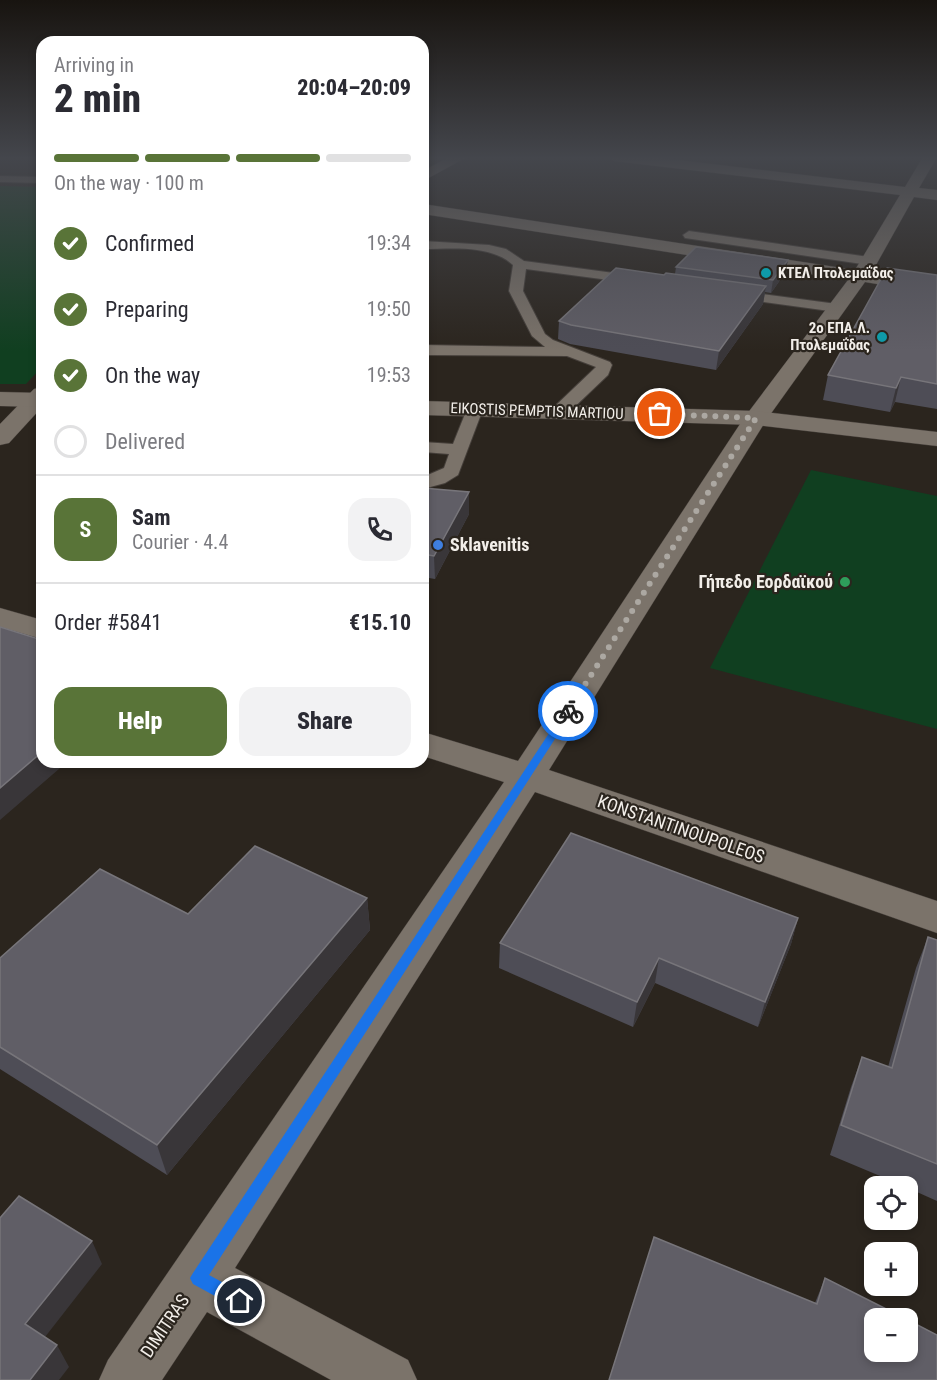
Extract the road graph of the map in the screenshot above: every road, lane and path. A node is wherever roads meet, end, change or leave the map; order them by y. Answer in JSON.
{"nodes":[{"id":1,"x":514,"y":221,"type":"edge"},
{"id":2,"x":894,"y":221,"type":"edge"},
{"id":3,"x":689,"y":235,"type":"dead end"},
{"id":4,"x":429,"y":245,"type":"edge"},
{"id":5,"x":520,"y":264,"type":"junction"},
{"id":6,"x":865,"y":269,"type":"junction"},
{"id":7,"x":649,"y":282,"type":"edge"},
{"id":8,"x":937,"y":288,"type":"edge"},
{"id":9,"x":719,"y":292,"type":"edge"},
{"id":10,"x":837,"y":308,"type":"junction"},
{"id":11,"x":429,"y":350,"type":"edge"},
{"id":12,"x":572,"y":352,"type":"junction"},
{"id":13,"x":36,"y":398,"type":"edge"},
{"id":14,"x":0,"y":399,"type":"edge"},
{"id":15,"x":36,"y":402,"type":"edge"},
{"id":16,"x":429,"y":408,"type":"edge"},
{"id":17,"x":475,"y":409,"type":"junction"},
{"id":18,"x":559,"y":411,"type":"junction"},
{"id":19,"x":756,"y":418,"type":"junction"},
{"id":20,"x":0,"y":438,"type":"edge"},
{"id":21,"x":937,"y":439,"type":"edge"},
{"id":22,"x":429,"y":447,"type":"edge"},
{"id":23,"x":460,"y":450,"type":"junction"},
{"id":24,"x":429,"y":481,"type":"edge"},
{"id":25,"x":0,"y":617,"type":"edge"},
{"id":26,"x":36,"y":628,"type":"edge"},
{"id":27,"x":429,"y":746,"type":"edge"},
{"id":28,"x":527,"y":776,"type":"junction"},
{"id":29,"x":937,"y":917,"type":"edge"},
{"id":30,"x":198,"y":1278,"type":"junction"},
{"id":31,"x":128,"y":1380,"type":"edge"},
{"id":32,"x":388,"y":1380,"type":"edge"}],
"edges":[{"from":1,"to":6,"type":"street"},
{"from":2,"to":6,"type":"street","name":"DIMITRAS"},
{"from":3,"to":6,"type":"lane"},
{"from":4,"to":5,"type":"lane"},
{"from":5,"to":7,"type":"lane"},
{"from":5,"to":12,"type":"lane"},
{"from":6,"to":8,"type":"street"},
{"from":6,"to":10,"type":"street","name":"DIMITRAS"},
{"from":9,"to":10,"type":"lane"},
{"from":10,"to":19,"type":"street","name":"DIMITRAS"},
{"from":11,"to":12,"type":"lane"},
{"from":12,"to":18,"type":"lane"},
{"from":13,"to":14,"type":"street"},
{"from":15,"to":20,"type":"street"},
{"from":16,"to":17,"type":"street","name":"EIKOSTIS PEMPTIS MARTIOU"},
{"from":17,"to":18,"type":"street","name":"EIKOSTIS PEMPTIS MARTIOU"},
{"from":17,"to":23,"type":"lane"},
{"from":18,"to":19,"type":"street","name":"EIKOSTIS PEMPTIS MARTIOU"},
{"from":19,"to":21,"type":"street","name":"EIKOSTIS PEMPTIS MARTIOU"},
{"from":19,"to":28,"type":"street","name":"DIMITRAS"},
{"from":22,"to":23,"type":"lane"},
{"from":23,"to":24,"type":"lane"},
{"from":25,"to":26,"type":"street"},
{"from":27,"to":28,"type":"street","name":"KONSTANTINOUPOLEOS"},
{"from":28,"to":29,"type":"street","name":"KONSTANTINOUPOLEOS"},
{"from":28,"to":30,"type":"street","name":"DIMITRAS"},
{"from":30,"to":31,"type":"street","name":"DIMITRAS"},
{"from":30,"to":32,"type":"street"}]}
